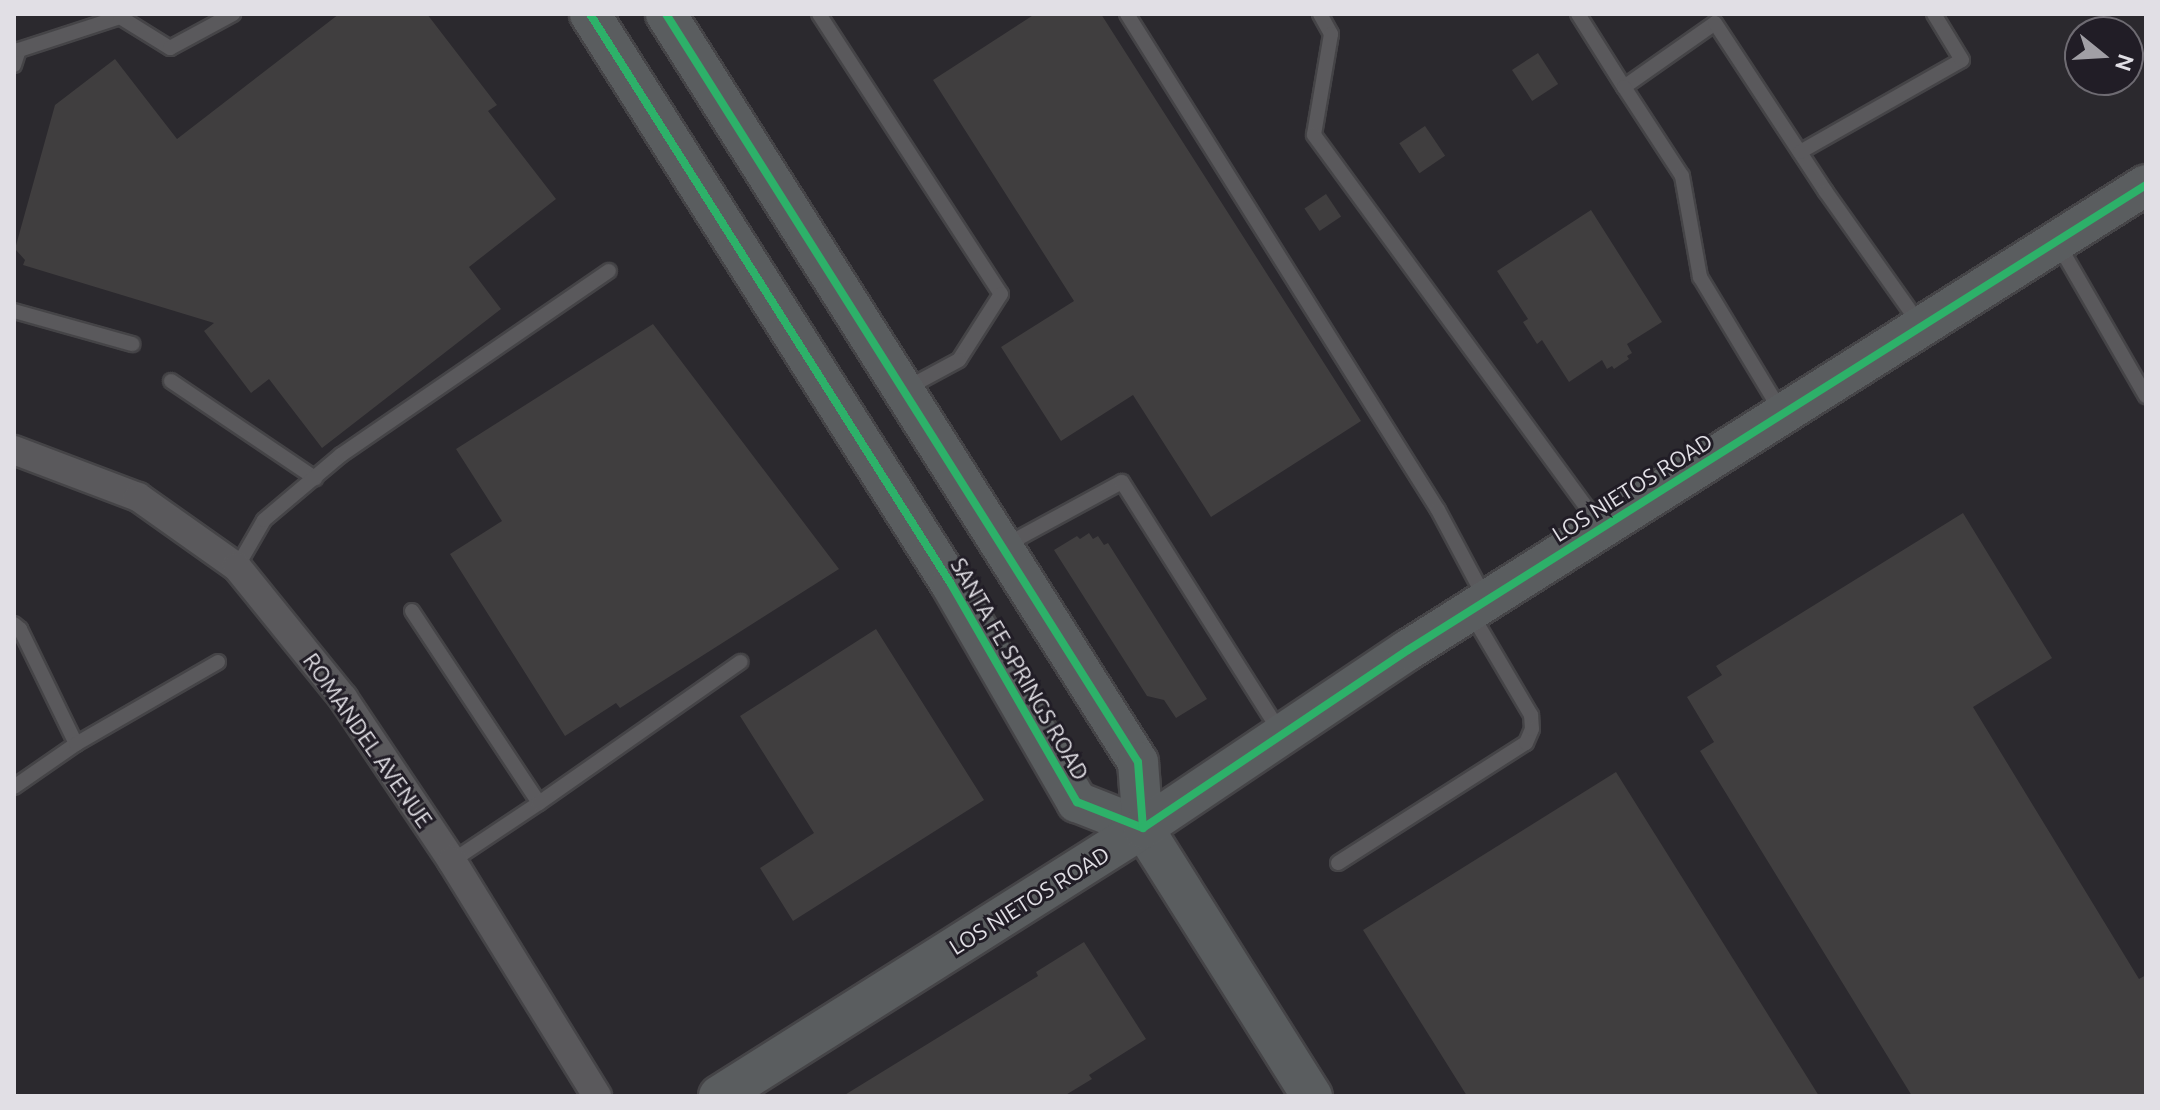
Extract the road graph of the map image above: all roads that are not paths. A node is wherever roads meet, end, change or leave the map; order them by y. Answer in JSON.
{"nodes":[{"id":1,"x":233,"y":14,"type":"edge"},
{"id":2,"x":590,"y":14,"type":"edge"},
{"id":3,"x":666,"y":14,"type":"edge"},
{"id":4,"x":819,"y":14,"type":"edge"},
{"id":5,"x":1127,"y":14,"type":"edge"},
{"id":6,"x":1320,"y":14,"type":"edge"},
{"id":7,"x":1578,"y":14,"type":"edge"},
{"id":8,"x":1934,"y":14,"type":"edge"},
{"id":9,"x":1712,"y":18,"type":"edge"},
{"id":10,"x":14,"y":65,"type":"edge"},
{"id":11,"x":1624,"y":87,"type":"junction"},
{"id":12,"x":1800,"y":152,"type":"junction"},
{"id":13,"x":2146,"y":185,"type":"edge"},
{"id":14,"x":2057,"y":241,"type":"junction"},
{"id":15,"x":609,"y":271,"type":"dead end"},
{"id":16,"x":14,"y":311,"type":"edge"},
{"id":17,"x":1921,"y":327,"type":"junction"},
{"id":18,"x":132,"y":344,"type":"dead end"},
{"id":19,"x":171,"y":381,"type":"dead end"},
{"id":20,"x":902,"y":390,"type":"junction"},
{"id":21,"x":2146,"y":396,"type":"edge"},
{"id":22,"x":1783,"y":414,"type":"junction"},
{"id":23,"x":848,"y":420,"type":"junction"},
{"id":24,"x":14,"y":450,"type":"edge"},
{"id":25,"x":315,"y":478,"type":"junction"},
{"id":26,"x":1602,"y":528,"type":"junction"},
{"id":27,"x":1000,"y":548,"type":"junction"},
{"id":28,"x":237,"y":567,"type":"junction"},
{"id":29,"x":1478,"y":606,"type":"junction"},
{"id":30,"x":412,"y":611,"type":"dead end"},
{"id":31,"x":14,"y":624,"type":"edge"},
{"id":32,"x":218,"y":662,"type":"dead end"},
{"id":33,"x":740,"y":662,"type":"dead end"},
{"id":34,"x":1281,"y":733,"type":"junction"},
{"id":35,"x":76,"y":744,"type":"junction"},
{"id":36,"x":14,"y":787,"type":"edge"},
{"id":37,"x":539,"y":803,"type":"junction"},
{"id":38,"x":1143,"y":828,"type":"junction"},
{"id":39,"x":452,"y":861,"type":"junction"},
{"id":40,"x":1338,"y":863,"type":"dead end"},
{"id":41,"x":597,"y":1096,"type":"edge"},
{"id":42,"x":719,"y":1096,"type":"edge"},
{"id":43,"x":1312,"y":1096,"type":"edge"}],
"edges":[{"from":1,"to":10,"type":"lane"},
{"from":2,"to":23,"type":"main road","name":"SANTA FE SPRINGS ROAD"},
{"from":3,"to":20,"type":"main road","name":"SANTA FE SPRINGS ROAD"},
{"from":4,"to":20,"type":"lane"},
{"from":5,"to":29,"type":"lane"},
{"from":6,"to":26,"type":"lane"},
{"from":7,"to":11,"type":"lane"},
{"from":8,"to":12,"type":"lane"},
{"from":9,"to":11,"type":"lane"},
{"from":9,"to":12,"type":"lane"},
{"from":11,"to":22,"type":"lane"},
{"from":12,"to":17,"type":"lane"},
{"from":13,"to":14,"type":"main road","name":"LOS NIETOS ROAD"},
{"from":14,"to":17,"type":"main road","name":"LOS NIETOS ROAD"},
{"from":14,"to":21,"type":"lane"},
{"from":15,"to":25,"type":"lane"},
{"from":16,"to":18,"type":"lane"},
{"from":17,"to":22,"type":"main road","name":"LOS NIETOS ROAD"},
{"from":19,"to":25,"type":"lane"},
{"from":20,"to":23,"type":"main road"},
{"from":20,"to":27,"type":"main road","name":"SANTA FE SPRINGS ROAD"},
{"from":22,"to":26,"type":"main road","name":"LOS NIETOS ROAD"},
{"from":23,"to":38,"type":"main road","name":"SANTA FE SPRINGS ROAD"},
{"from":24,"to":28,"type":"street","name":"ROMANDEL AVENUE"},
{"from":25,"to":28,"type":"lane"},
{"from":26,"to":29,"type":"main road","name":"LOS NIETOS ROAD"},
{"from":27,"to":34,"type":"lane"},
{"from":27,"to":38,"type":"main road","name":"SANTA FE SPRINGS ROAD"},
{"from":28,"to":39,"type":"street","name":"ROMANDEL AVENUE"},
{"from":29,"to":34,"type":"main road","name":"LOS NIETOS ROAD"},
{"from":29,"to":40,"type":"lane"},
{"from":30,"to":37,"type":"lane"},
{"from":31,"to":35,"type":"lane"},
{"from":32,"to":35,"type":"lane"},
{"from":33,"to":37,"type":"lane"},
{"from":34,"to":38,"type":"main road","name":"LOS NIETOS ROAD"},
{"from":35,"to":36,"type":"lane"},
{"from":37,"to":39,"type":"lane"},
{"from":38,"to":42,"type":"main road","name":"LOS NIETOS ROAD"},
{"from":38,"to":43,"type":"main road","name":"SANTA FE SPRINGS ROAD"},
{"from":39,"to":41,"type":"street","name":"ROMANDEL AVENUE"}]}
